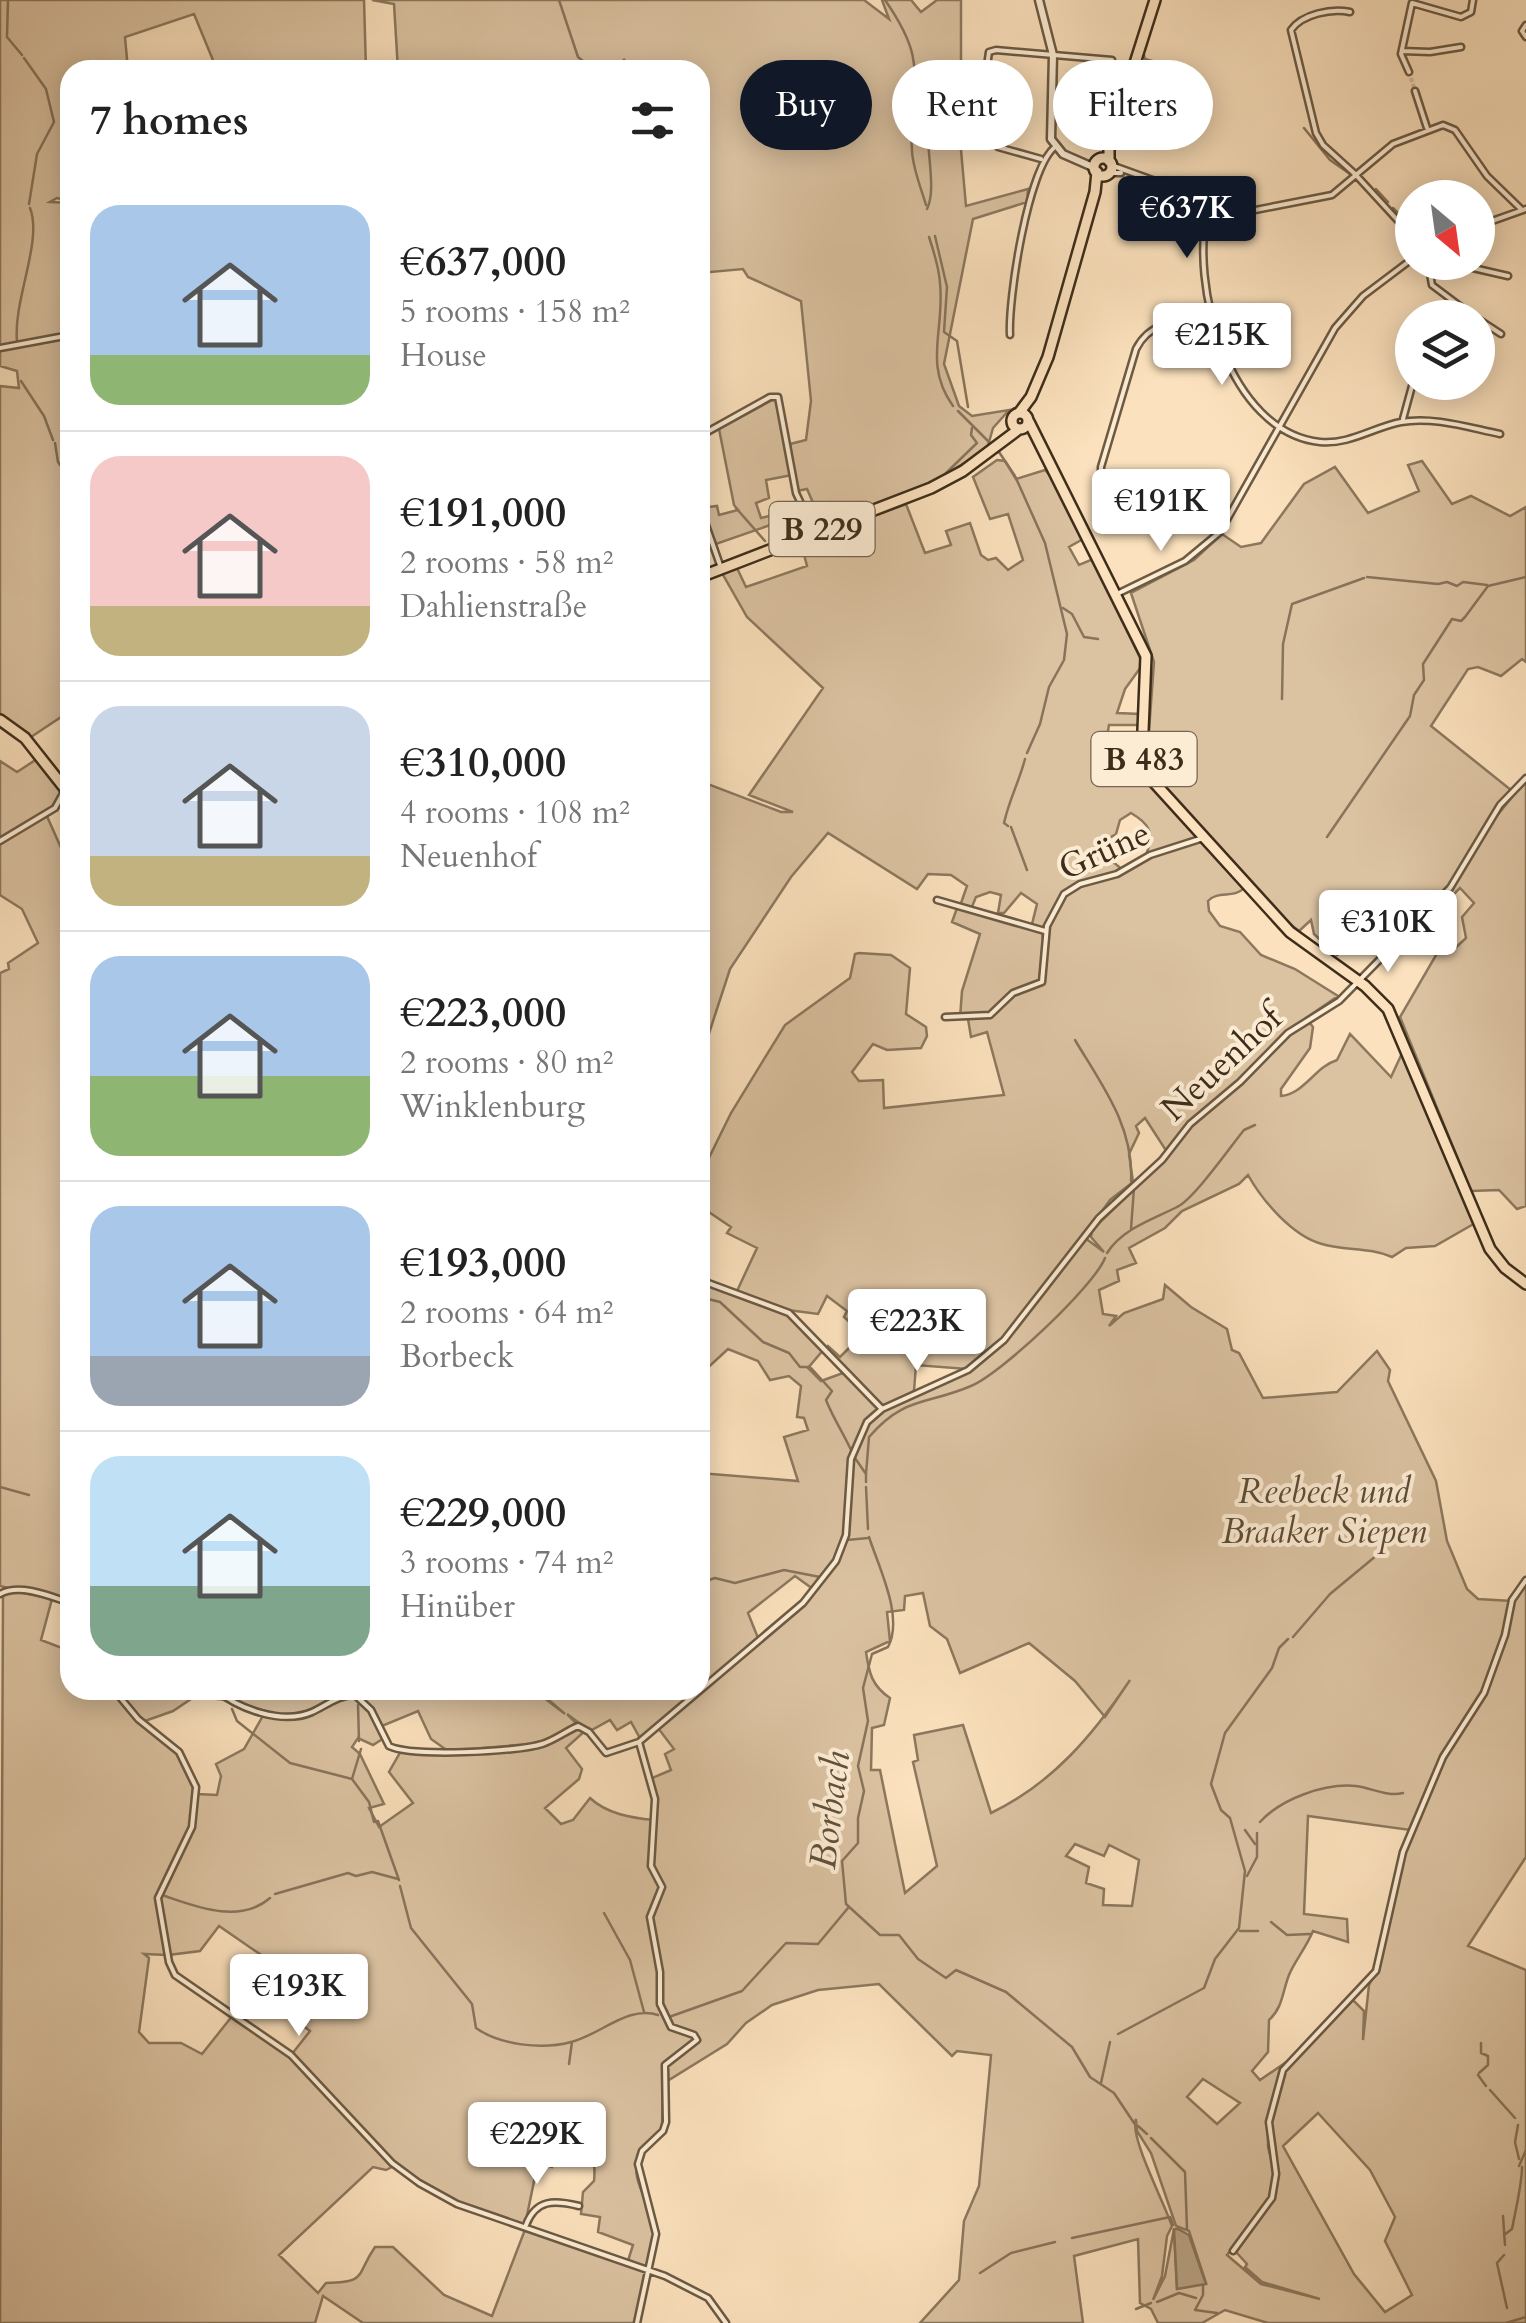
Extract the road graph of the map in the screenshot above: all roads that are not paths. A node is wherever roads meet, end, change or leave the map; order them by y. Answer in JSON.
{"nodes":[{"id":1,"x":1039,"y":0,"type":"edge"},
{"id":2,"x":1472,"y":0,"type":"edge"},
{"id":3,"x":1156,"y":3,"type":"edge"},
{"id":4,"x":1350,"y":12,"type":"dead end"},
{"id":5,"x":1526,"y":25,"type":"edge"},
{"id":6,"x":1526,"y":37,"type":"edge"},
{"id":7,"x":1461,"y":47,"type":"dead end"},
{"id":8,"x":1402,"y":51,"type":"junction"},
{"id":9,"x":1054,"y":55,"type":"junction"},
{"id":10,"x":989,"y":60,"type":"edge"},
{"id":11,"x":1054,"y":60,"type":"edge"},
{"id":12,"x":1112,"y":60,"type":"dead end"},
{"id":13,"x":1053,"y":70,"type":"edge"},
{"id":14,"x":1408,"y":72,"type":"tunnel mouth"},
{"id":15,"x":1416,"y":91,"type":"tunnel mouth"},
{"id":16,"x":1427,"y":128,"type":"junction"},
{"id":17,"x":1053,"y":141,"type":"edge"},
{"id":18,"x":1053,"y":149,"type":"edge"},
{"id":19,"x":1011,"y":150,"type":"edge"},
{"id":20,"x":1061,"y":150,"type":"edge"},
{"id":21,"x":1043,"y":160,"type":"junction"},
{"id":22,"x":1103,"y":167,"type":"junction"},
{"id":23,"x":1356,"y":174,"type":"junction"},
{"id":24,"x":1208,"y":208,"type":"junction"},
{"id":25,"x":1524,"y":209,"type":"edge"},
{"id":26,"x":1395,"y":217,"type":"edge"},
{"id":27,"x":1495,"y":220,"type":"edge"},
{"id":28,"x":1395,"y":271,"type":"edge"},
{"id":29,"x":1495,"y":273,"type":"edge"},
{"id":30,"x":1508,"y":276,"type":"dead end"},
{"id":31,"x":1431,"y":280,"type":"edge"},
{"id":32,"x":1452,"y":300,"type":"edge"},
{"id":33,"x":1212,"y":316,"type":"junction"},
{"id":34,"x":1495,"y":330,"type":"edge"},
{"id":35,"x":1501,"y":334,"type":"dead end"},
{"id":36,"x":1010,"y":335,"type":"dead end"},
{"id":37,"x":60,"y":336,"type":"edge"},
{"id":38,"x":0,"y":348,"type":"edge"},
{"id":39,"x":1408,"y":400,"type":"edge"},
{"id":40,"x":1022,"y":422,"type":"junction"},
{"id":41,"x":1402,"y":422,"type":"junction"},
{"id":42,"x":1278,"y":428,"type":"junction"},
{"id":43,"x":710,"y":431,"type":"edge"},
{"id":44,"x":1500,"y":434,"type":"dead end"},
{"id":45,"x":1113,"y":527,"type":"dead end"},
{"id":46,"x":814,"y":532,"type":"junction"},
{"id":47,"x":710,"y":536,"type":"edge"},
{"id":48,"x":721,"y":566,"type":"junction"},
{"id":49,"x":710,"y":572,"type":"edge"},
{"id":50,"x":1117,"y":594,"type":"junction"},
{"id":51,"x":0,"y":720,"type":"edge"},
{"id":52,"x":1526,"y":778,"type":"edge"},
{"id":53,"x":60,"y":784,"type":"edge"},
{"id":54,"x":60,"y":801,"type":"edge"},
{"id":55,"x":1203,"y":838,"type":"junction"},
{"id":56,"x":0,"y":841,"type":"edge"},
{"id":57,"x":937,"y":900,"type":"dead end"},
{"id":58,"x":1046,"y":931,"type":"junction"},
{"id":59,"x":1359,"y":982,"type":"junction"},
{"id":60,"x":946,"y":1017,"type":"dead end"},
{"id":61,"x":710,"y":1284,"type":"edge"},
{"id":62,"x":1526,"y":1284,"type":"edge"},
{"id":63,"x":882,"y":1409,"type":"junction"},
{"id":64,"x":1526,"y":1580,"type":"edge"},
{"id":65,"x":0,"y":1594,"type":"edge"},
{"id":66,"x":60,"y":1601,"type":"edge"},
{"id":67,"x":710,"y":1681,"type":"edge"},
{"id":68,"x":120,"y":1700,"type":"edge"},
{"id":69,"x":231,"y":1700,"type":"edge"},
{"id":70,"x":334,"y":1700,"type":"edge"},
{"id":71,"x":360,"y":1700,"type":"edge"},
{"id":72,"x":689,"y":1700,"type":"edge"},
{"id":73,"x":638,"y":1742,"type":"junction"},
{"id":74,"x":579,"y":2206,"type":"dead end"},
{"id":75,"x":526,"y":2226,"type":"junction"},
{"id":76,"x":1232,"y":2250,"type":"dead end"},
{"id":77,"x":649,"y":2270,"type":"junction"},
{"id":78,"x":637,"y":2323,"type":"edge"},
{"id":79,"x":726,"y":2323,"type":"edge"}],
"edges":[{"from":1,"to":9,"type":"street"},
{"from":2,"to":8,"type":"street"},
{"from":3,"to":22,"type":"main road"},
{"from":4,"to":23,"type":"street"},
{"from":5,"to":6,"type":"street"},
{"from":7,"to":8,"type":"street"},
{"from":8,"to":14,"type":"street"},
{"from":9,"to":10,"type":"street"},
{"from":9,"to":11,"type":"street"},
{"from":9,"to":12,"type":"street"},
{"from":13,"to":17,"type":"street"},
{"from":15,"to":16,"type":"street"},
{"from":16,"to":23,"type":"street"},
{"from":16,"to":25,"type":"street"},
{"from":18,"to":21,"type":"street"},
{"from":19,"to":21,"type":"street"},
{"from":20,"to":22,"type":"street"},
{"from":21,"to":36,"type":"street"},
{"from":22,"to":24,"type":"street"},
{"from":22,"to":40,"type":"main road"},
{"from":23,"to":24,"type":"street"},
{"from":23,"to":26,"type":"street"},
{"from":24,"to":33,"type":"street"},
{"from":25,"to":27,"type":"street"},
{"from":28,"to":42,"type":"street"},
{"from":29,"to":30,"type":"street"},
{"from":31,"to":32,"type":"street"},
{"from":33,"to":42,"type":"street"},
{"from":33,"to":45,"type":"street"},
{"from":34,"to":35,"type":"street"},
{"from":37,"to":38,"type":"street"},
{"from":39,"to":41,"type":"street"},
{"from":40,"to":46,"type":"main road","number":"B 229"},
{"from":40,"to":50,"type":"main road","name":"Grüne","number":"B 483"},
{"from":41,"to":42,"type":"street"},
{"from":41,"to":44,"type":"street"},
{"from":42,"to":50,"type":"street"},
{"from":43,"to":46,"type":"street"},
{"from":46,"to":48,"type":"main road","number":"B 229"},
{"from":47,"to":48,"type":"street"},
{"from":48,"to":49,"type":"main road","number":"B 229"},
{"from":50,"to":55,"type":"main road","name":"Grüne","number":"B 483"},
{"from":51,"to":53,"type":"main road"},
{"from":52,"to":59,"type":"street","name":"Neuenhof"},
{"from":54,"to":56,"type":"street"},
{"from":55,"to":58,"type":"street","name":"Grüne"},
{"from":55,"to":59,"type":"main road","name":"Grüne","number":"B 483"},
{"from":57,"to":58,"type":"street"},
{"from":58,"to":60,"type":"street"},
{"from":59,"to":62,"type":"main road","number":"B 483"},
{"from":59,"to":63,"type":"street","name":"Neuenhof"},
{"from":61,"to":63,"type":"street"},
{"from":63,"to":67,"type":"street"},
{"from":64,"to":76,"type":"street"},
{"from":65,"to":66,"type":"street"},
{"from":68,"to":75,"type":"street"},
{"from":69,"to":70,"type":"street"},
{"from":71,"to":73,"type":"street"},
{"from":72,"to":73,"type":"street"},
{"from":73,"to":77,"type":"street"},
{"from":74,"to":75,"type":"street"},
{"from":75,"to":77,"type":"street"},
{"from":77,"to":78,"type":"street"},
{"from":77,"to":79,"type":"street"}]}
